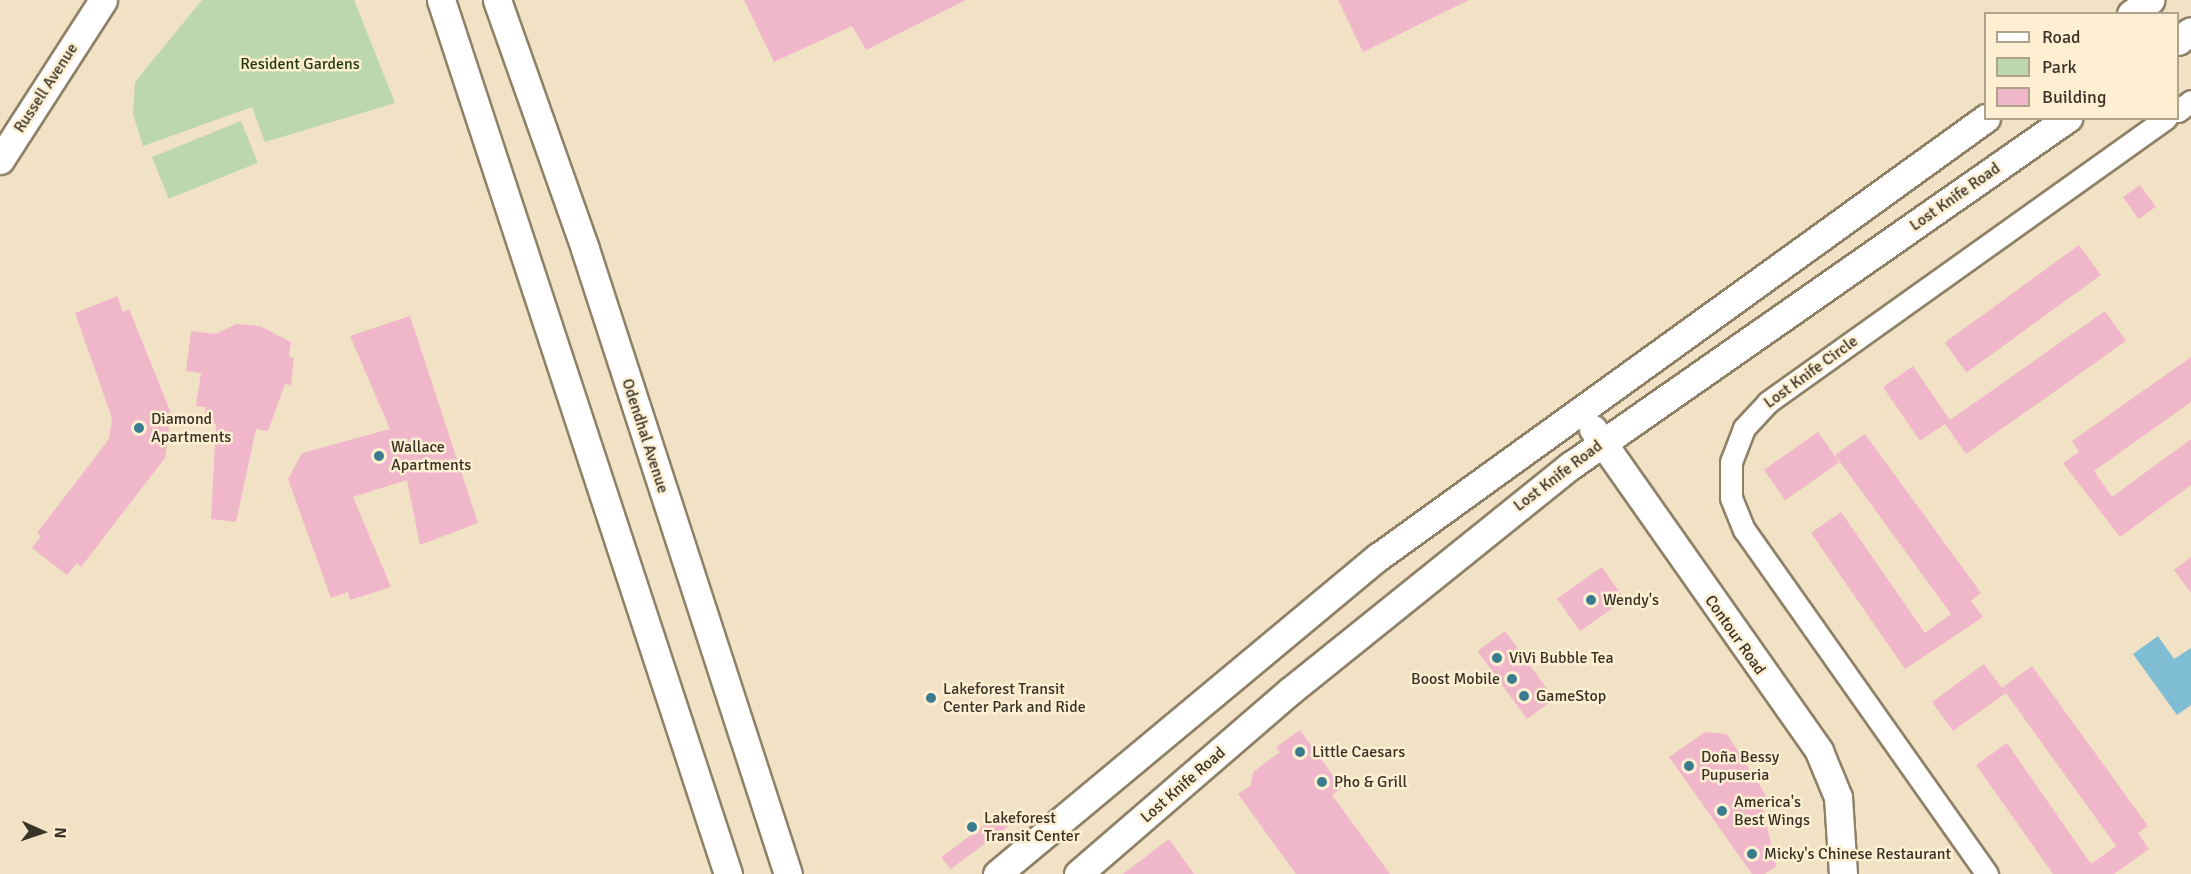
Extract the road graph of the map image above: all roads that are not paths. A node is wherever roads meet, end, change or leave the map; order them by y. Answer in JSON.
{"nodes":[{"id":1,"x":441,"y":0,"type":"edge"},
{"id":2,"x":497,"y":0,"type":"edge"},
{"id":3,"x":2150,"y":0,"type":"edge"},
{"id":4,"x":100,"y":5,"type":"edge"},
{"id":5,"x":2134,"y":12,"type":"edge"},
{"id":6,"x":2191,"y":31,"type":"edge"},
{"id":7,"x":2179,"y":40,"type":"edge"},
{"id":8,"x":2191,"y":101,"type":"edge"},
{"id":9,"x":2179,"y":110,"type":"edge"},
{"id":10,"x":1984,"y":119,"type":"edge"},
{"id":11,"x":2065,"y":120,"type":"edge"},
{"id":12,"x":2163,"y":120,"type":"edge"},
{"id":13,"x":0,"y":160,"type":"edge"},
{"id":14,"x":1581,"y":412,"type":"junction"},
{"id":15,"x":1602,"y":443,"type":"junction"},
{"id":16,"x":728,"y":874,"type":"edge"},
{"id":17,"x":788,"y":874,"type":"edge"},
{"id":18,"x":997,"y":874,"type":"edge"},
{"id":19,"x":1078,"y":874,"type":"edge"},
{"id":20,"x":1843,"y":874,"type":"edge"},
{"id":21,"x":1987,"y":874,"type":"edge"}],
"edges":[{"from":1,"to":16,"type":"street"},
{"from":2,"to":17,"type":"street","name":"Odendhal Avenue"},
{"from":3,"to":5,"type":"street"},
{"from":4,"to":13,"type":"street","name":"Russell Avenue"},
{"from":6,"to":7,"type":"street"},
{"from":8,"to":9,"type":"street"},
{"from":10,"to":14,"type":"street"},
{"from":11,"to":15,"type":"street","name":"Lost Knife Road"},
{"from":12,"to":21,"type":"street","name":"Lost Knife Circle"},
{"from":14,"to":15,"type":"street","name":"Contour Road"},
{"from":14,"to":18,"type":"street"},
{"from":15,"to":19,"type":"street","name":"Lost Knife Road"},
{"from":15,"to":20,"type":"street","name":"Contour Road"}]}
